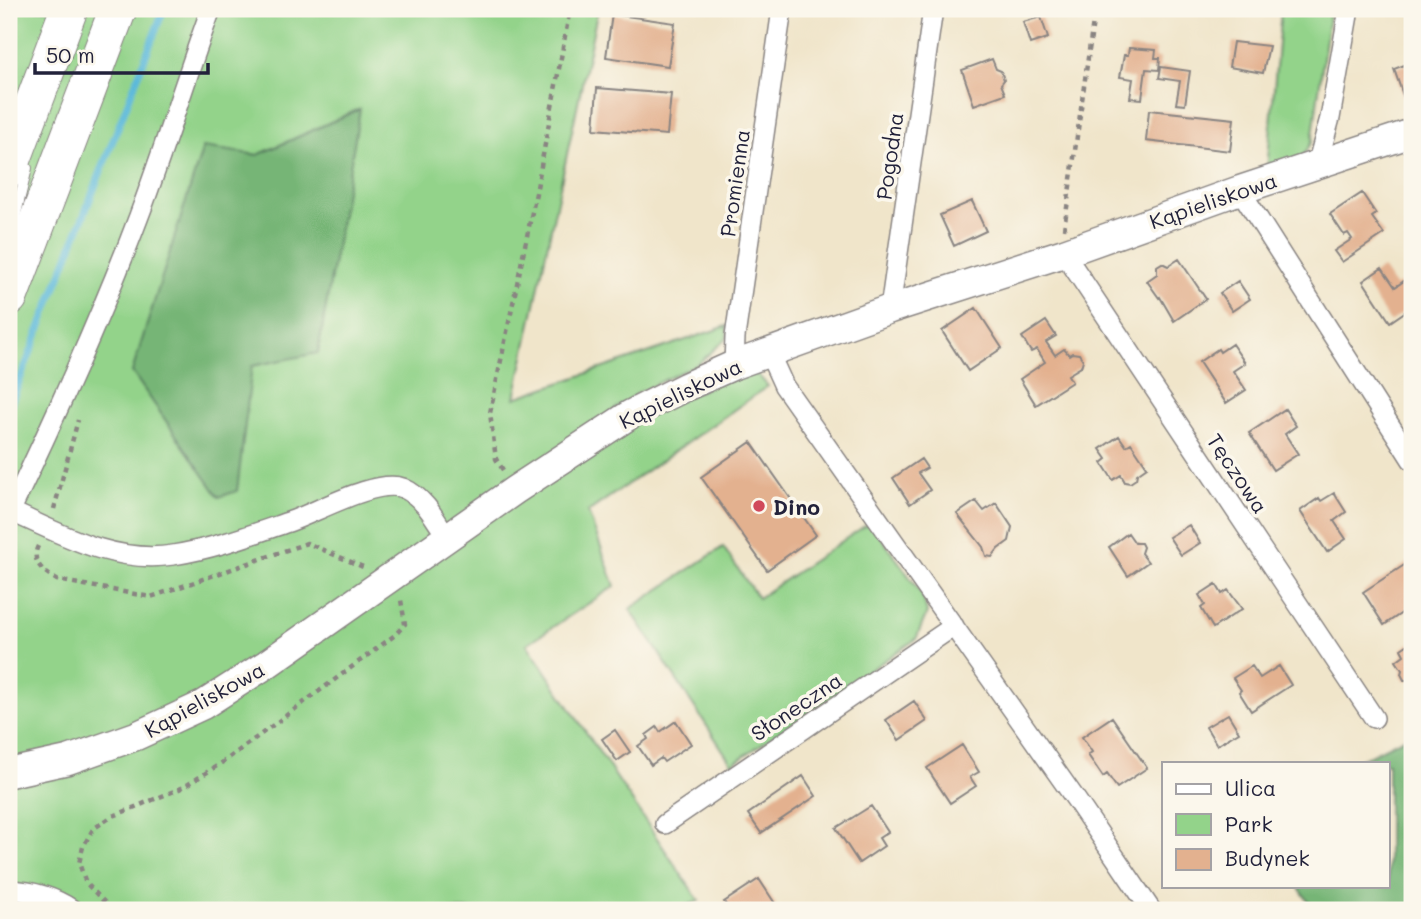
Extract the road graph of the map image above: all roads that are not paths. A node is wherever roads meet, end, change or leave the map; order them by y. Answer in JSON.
{"nodes":[{"id":1,"x":118,"y":9,"type":"edge"},
{"id":2,"x":211,"y":9,"type":"edge"},
{"id":3,"x":782,"y":9,"type":"edge"},
{"id":4,"x":933,"y":9,"type":"edge"},
{"id":5,"x":1349,"y":9,"type":"edge"},
{"id":6,"x":63,"y":23,"type":"edge"},
{"id":7,"x":102,"y":52,"type":"junction"},
{"id":8,"x":36,"y":128,"type":"dead end"},
{"id":9,"x":1412,"y":133,"type":"edge"},
{"id":10,"x":58,"y":135,"type":"dead end"},
{"id":11,"x":1317,"y":165,"type":"junction"},
{"id":12,"x":24,"y":169,"type":"edge"},
{"id":13,"x":1240,"y":190,"type":"junction"},
{"id":14,"x":15,"y":218,"type":"junction"},
{"id":15,"x":9,"y":230,"type":"edge"},
{"id":16,"x":9,"y":242,"type":"edge"},
{"id":17,"x":1064,"y":253,"type":"junction"},
{"id":18,"x":9,"y":297,"type":"edge"},
{"id":19,"x":890,"y":309,"type":"junction"},
{"id":20,"x":769,"y":353,"type":"junction"},
{"id":21,"x":734,"y":365,"type":"junction"},
{"id":22,"x":1412,"y":460,"type":"edge"},
{"id":23,"x":10,"y":513,"type":"edge"},
{"id":24,"x":448,"y":539,"type":"junction"},
{"id":25,"x":954,"y":626,"type":"junction"},
{"id":26,"x":1374,"y":718,"type":"dead end"},
{"id":27,"x":9,"y":773,"type":"edge"},
{"id":28,"x":665,"y":824,"type":"dead end"},
{"id":29,"x":9,"y":890,"type":"edge"},
{"id":30,"x":73,"y":910,"type":"edge"},
{"id":31,"x":1151,"y":910,"type":"edge"}],
"edges":[{"from":1,"to":7,"type":"highway"},
{"from":2,"to":23,"type":"street"},
{"from":3,"to":21,"type":"street","name":"Promienna"},
{"from":4,"to":19,"type":"street","name":"Pogodna"},
{"from":5,"to":11,"type":"street"},
{"from":6,"to":8,"type":"lane"},
{"from":6,"to":12,"type":"highway"},
{"from":7,"to":10,"type":"lane"},
{"from":7,"to":18,"type":"highway"},
{"from":9,"to":11,"type":"street","name":"Kąpieliskowa"},
{"from":11,"to":13,"type":"street","name":"Kąpieliskowa"},
{"from":12,"to":14,"type":"lane"},
{"from":12,"to":14,"type":"lane"},
{"from":13,"to":17,"type":"street","name":"Kąpieliskowa"},
{"from":13,"to":22,"type":"street"},
{"from":14,"to":15,"type":"lane"},
{"from":14,"to":16,"type":"lane"},
{"from":17,"to":19,"type":"street","name":"Kąpieliskowa"},
{"from":17,"to":26,"type":"street","name":"Tęczowa"},
{"from":19,"to":20,"type":"street","name":"Kąpieliskowa"},
{"from":20,"to":21,"type":"street","name":"Kąpieliskowa"},
{"from":20,"to":25,"type":"street"},
{"from":21,"to":24,"type":"street","name":"Kąpieliskowa"},
{"from":23,"to":24,"type":"street"},
{"from":24,"to":27,"type":"street","name":"Kąpieliskowa"},
{"from":25,"to":28,"type":"street","name":"Słoneczna"},
{"from":25,"to":31,"type":"street"},
{"from":29,"to":30,"type":"street"}]}
